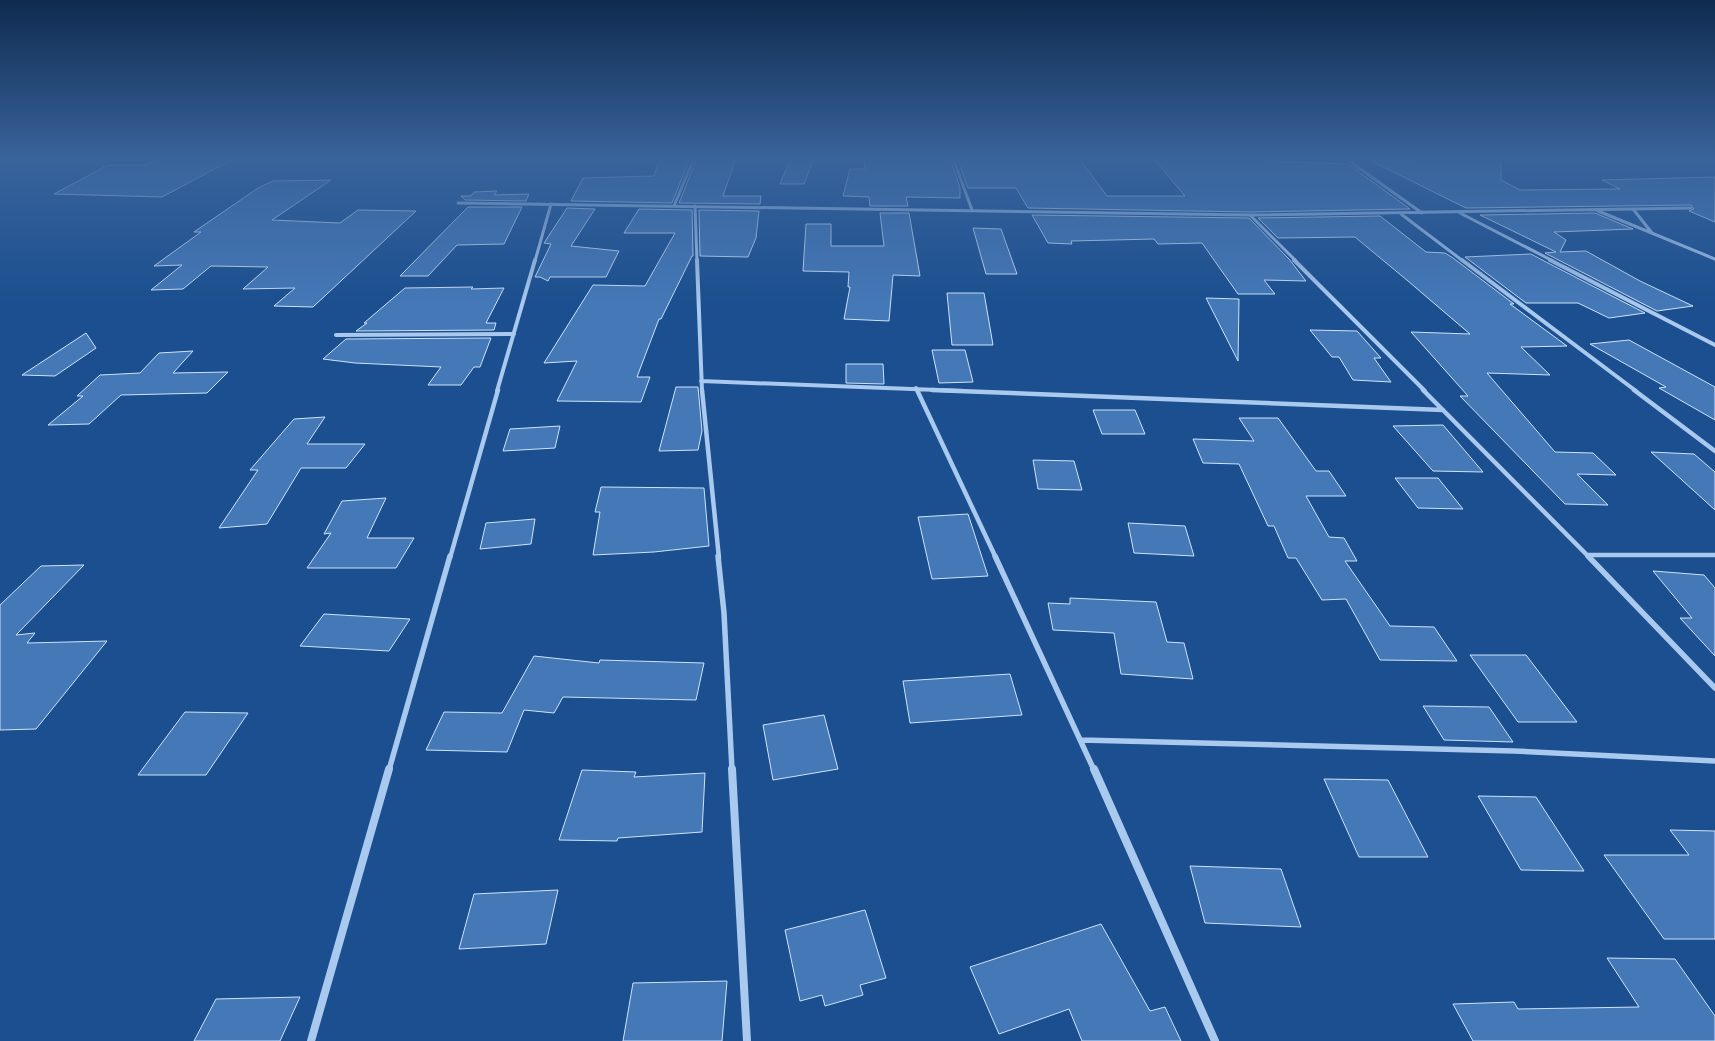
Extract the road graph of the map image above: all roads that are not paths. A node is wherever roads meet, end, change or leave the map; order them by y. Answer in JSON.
{"nodes":[{"id":1,"x":695,"y":206,"type":"edge"},
{"id":2,"x":550,"y":207,"type":"edge"},
{"id":3,"x":735,"y":207,"type":"edge"},
{"id":4,"x":971,"y":207,"type":"edge"},
{"id":5,"x":1413,"y":207,"type":"edge"},
{"id":6,"x":1691,"y":208,"type":"dead end"},
{"id":7,"x":1632,"y":209,"type":"junction"},
{"id":8,"x":972,"y":210,"type":"junction"},
{"id":9,"x":1595,"y":210,"type":"junction"},
{"id":10,"x":1460,"y":212,"type":"junction"},
{"id":11,"x":1422,"y":213,"type":"junction"},
{"id":12,"x":1401,"y":214,"type":"junction"},
{"id":13,"x":1250,"y":215,"type":"junction"},
{"id":14,"x":1653,"y":233,"type":"junction"},
{"id":15,"x":1715,"y":259,"type":"edge"},
{"id":16,"x":336,"y":334,"type":"dead end"},
{"id":17,"x":514,"y":334,"type":"junction"},
{"id":18,"x":1715,"y":345,"type":"edge"},
{"id":19,"x":702,"y":381,"type":"junction"},
{"id":20,"x":916,"y":388,"type":"junction"},
{"id":21,"x":1443,"y":410,"type":"junction"},
{"id":22,"x":1715,"y":451,"type":"edge"},
{"id":23,"x":1587,"y":555,"type":"junction"},
{"id":24,"x":1715,"y":555,"type":"edge"},
{"id":25,"x":1715,"y":688,"type":"edge"},
{"id":26,"x":1081,"y":740,"type":"junction"},
{"id":27,"x":1715,"y":761,"type":"edge"},
{"id":28,"x":311,"y":1041,"type":"edge"},
{"id":29,"x":747,"y":1041,"type":"edge"},
{"id":30,"x":1215,"y":1041,"type":"edge"}],
"edges":[{"from":1,"to":19,"type":"street"},
{"from":2,"to":17,"type":"street"},
{"from":3,"to":8,"type":"street"},
{"from":4,"to":8,"type":"street"},
{"from":5,"to":11,"type":"street"},
{"from":6,"to":7,"type":"street"},
{"from":7,"to":9,"type":"street"},
{"from":7,"to":14,"type":"street"},
{"from":8,"to":13,"type":"street"},
{"from":9,"to":10,"type":"street"},
{"from":9,"to":14,"type":"street"},
{"from":10,"to":11,"type":"street"},
{"from":10,"to":18,"type":"street"},
{"from":11,"to":12,"type":"street"},
{"from":12,"to":13,"type":"street"},
{"from":12,"to":22,"type":"street"},
{"from":13,"to":21,"type":"street"},
{"from":14,"to":15,"type":"street"},
{"from":16,"to":17,"type":"street"},
{"from":17,"to":28,"type":"street"},
{"from":19,"to":20,"type":"street"},
{"from":19,"to":29,"type":"street"},
{"from":20,"to":21,"type":"street"},
{"from":20,"to":26,"type":"street"},
{"from":21,"to":23,"type":"street"},
{"from":23,"to":24,"type":"street"},
{"from":23,"to":25,"type":"street"},
{"from":26,"to":27,"type":"street"},
{"from":26,"to":30,"type":"street"}]}
